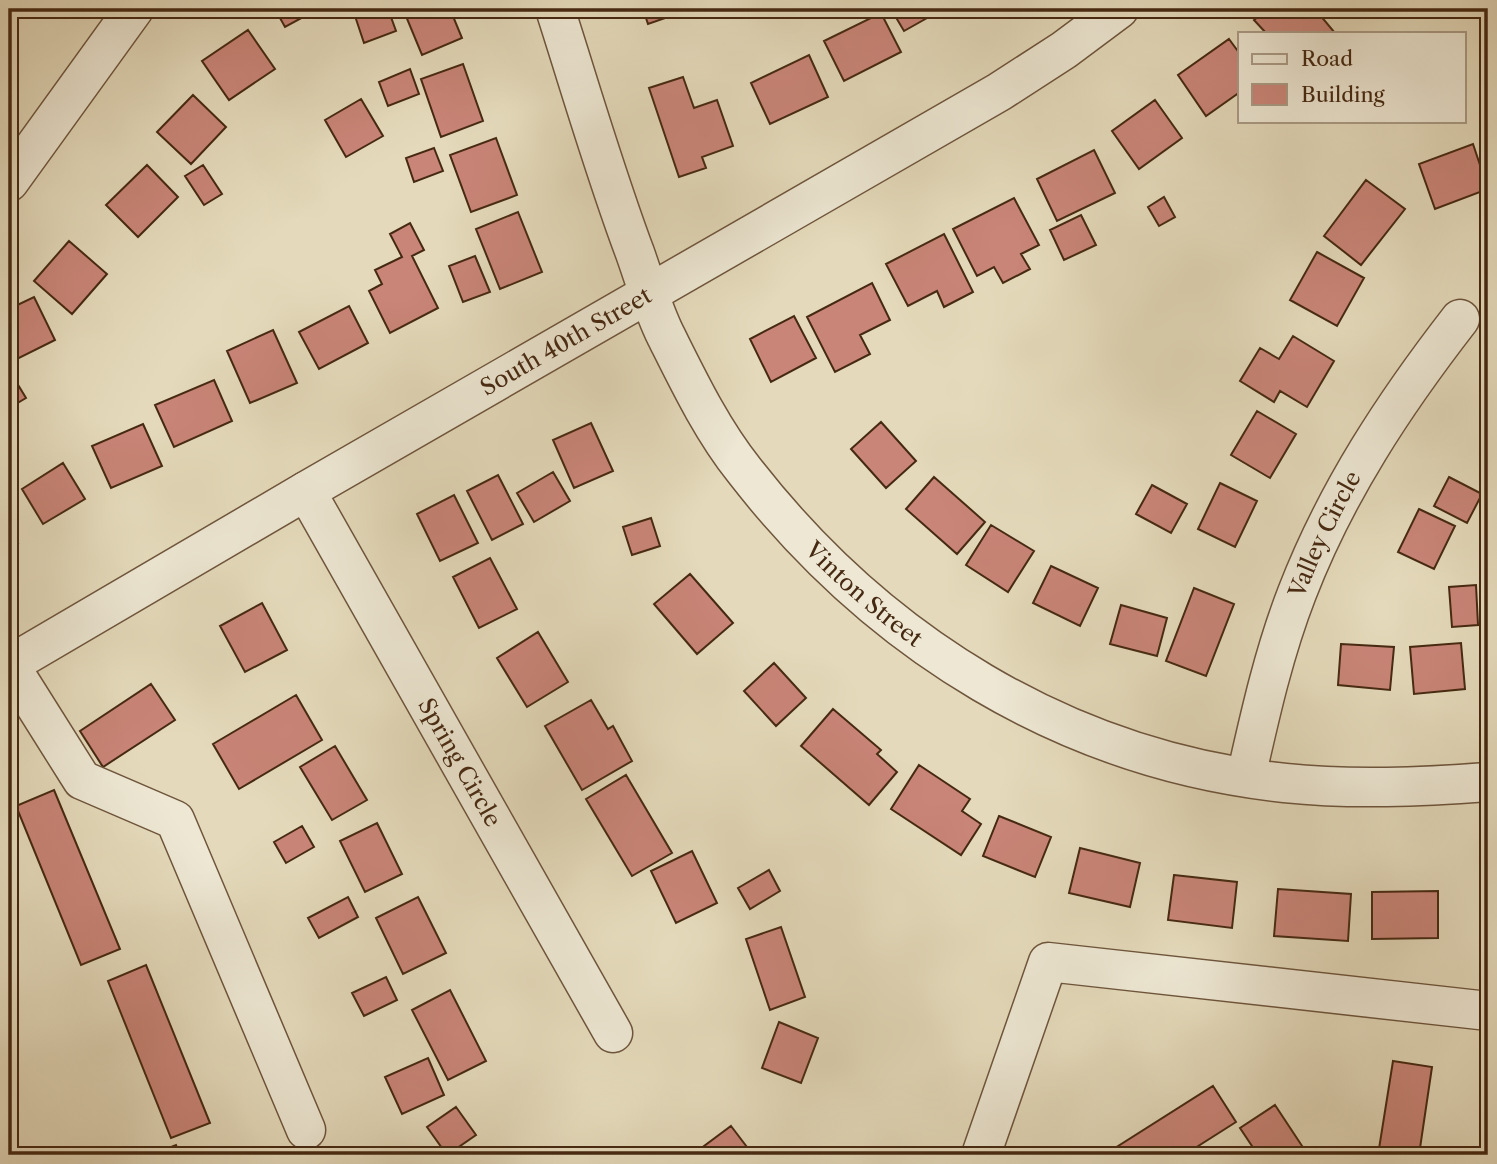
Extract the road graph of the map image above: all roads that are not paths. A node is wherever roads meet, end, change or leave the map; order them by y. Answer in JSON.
{"nodes":[{"id":1,"x":134,"y":9,"type":"edge"},
{"id":2,"x":555,"y":9,"type":"edge"},
{"id":3,"x":1119,"y":9,"type":"edge"},
{"id":4,"x":9,"y":182,"type":"edge"},
{"id":5,"x":650,"y":294,"type":"junction"},
{"id":6,"x":1460,"y":319,"type":"dead end"},
{"id":7,"x":306,"y":491,"type":"junction"},
{"id":8,"x":9,"y":664,"type":"edge"},
{"id":9,"x":1246,"y":777,"type":"junction"},
{"id":10,"x":1488,"y":782,"type":"edge"},
{"id":11,"x":1488,"y":1012,"type":"edge"},
{"id":12,"x":613,"y":1033,"type":"dead end"},
{"id":13,"x":306,"y":1130,"type":"dead end"},
{"id":14,"x":981,"y":1155,"type":"edge"}],
"edges":[{"from":1,"to":4,"type":"street"},
{"from":2,"to":5,"type":"street","name":"Vinton Street"},
{"from":3,"to":5,"type":"street","name":"South 40th Street"},
{"from":5,"to":7,"type":"street","name":"South 40th Street"},
{"from":5,"to":9,"type":"street","name":"Vinton Street"},
{"from":6,"to":9,"type":"street","name":"Valley Circle"},
{"from":7,"to":8,"type":"street","name":"South 40th Street"},
{"from":7,"to":12,"type":"street","name":"Spring Circle"},
{"from":8,"to":13,"type":"street"},
{"from":9,"to":10,"type":"street","name":"Vinton Street"},
{"from":11,"to":14,"type":"street"}]}
